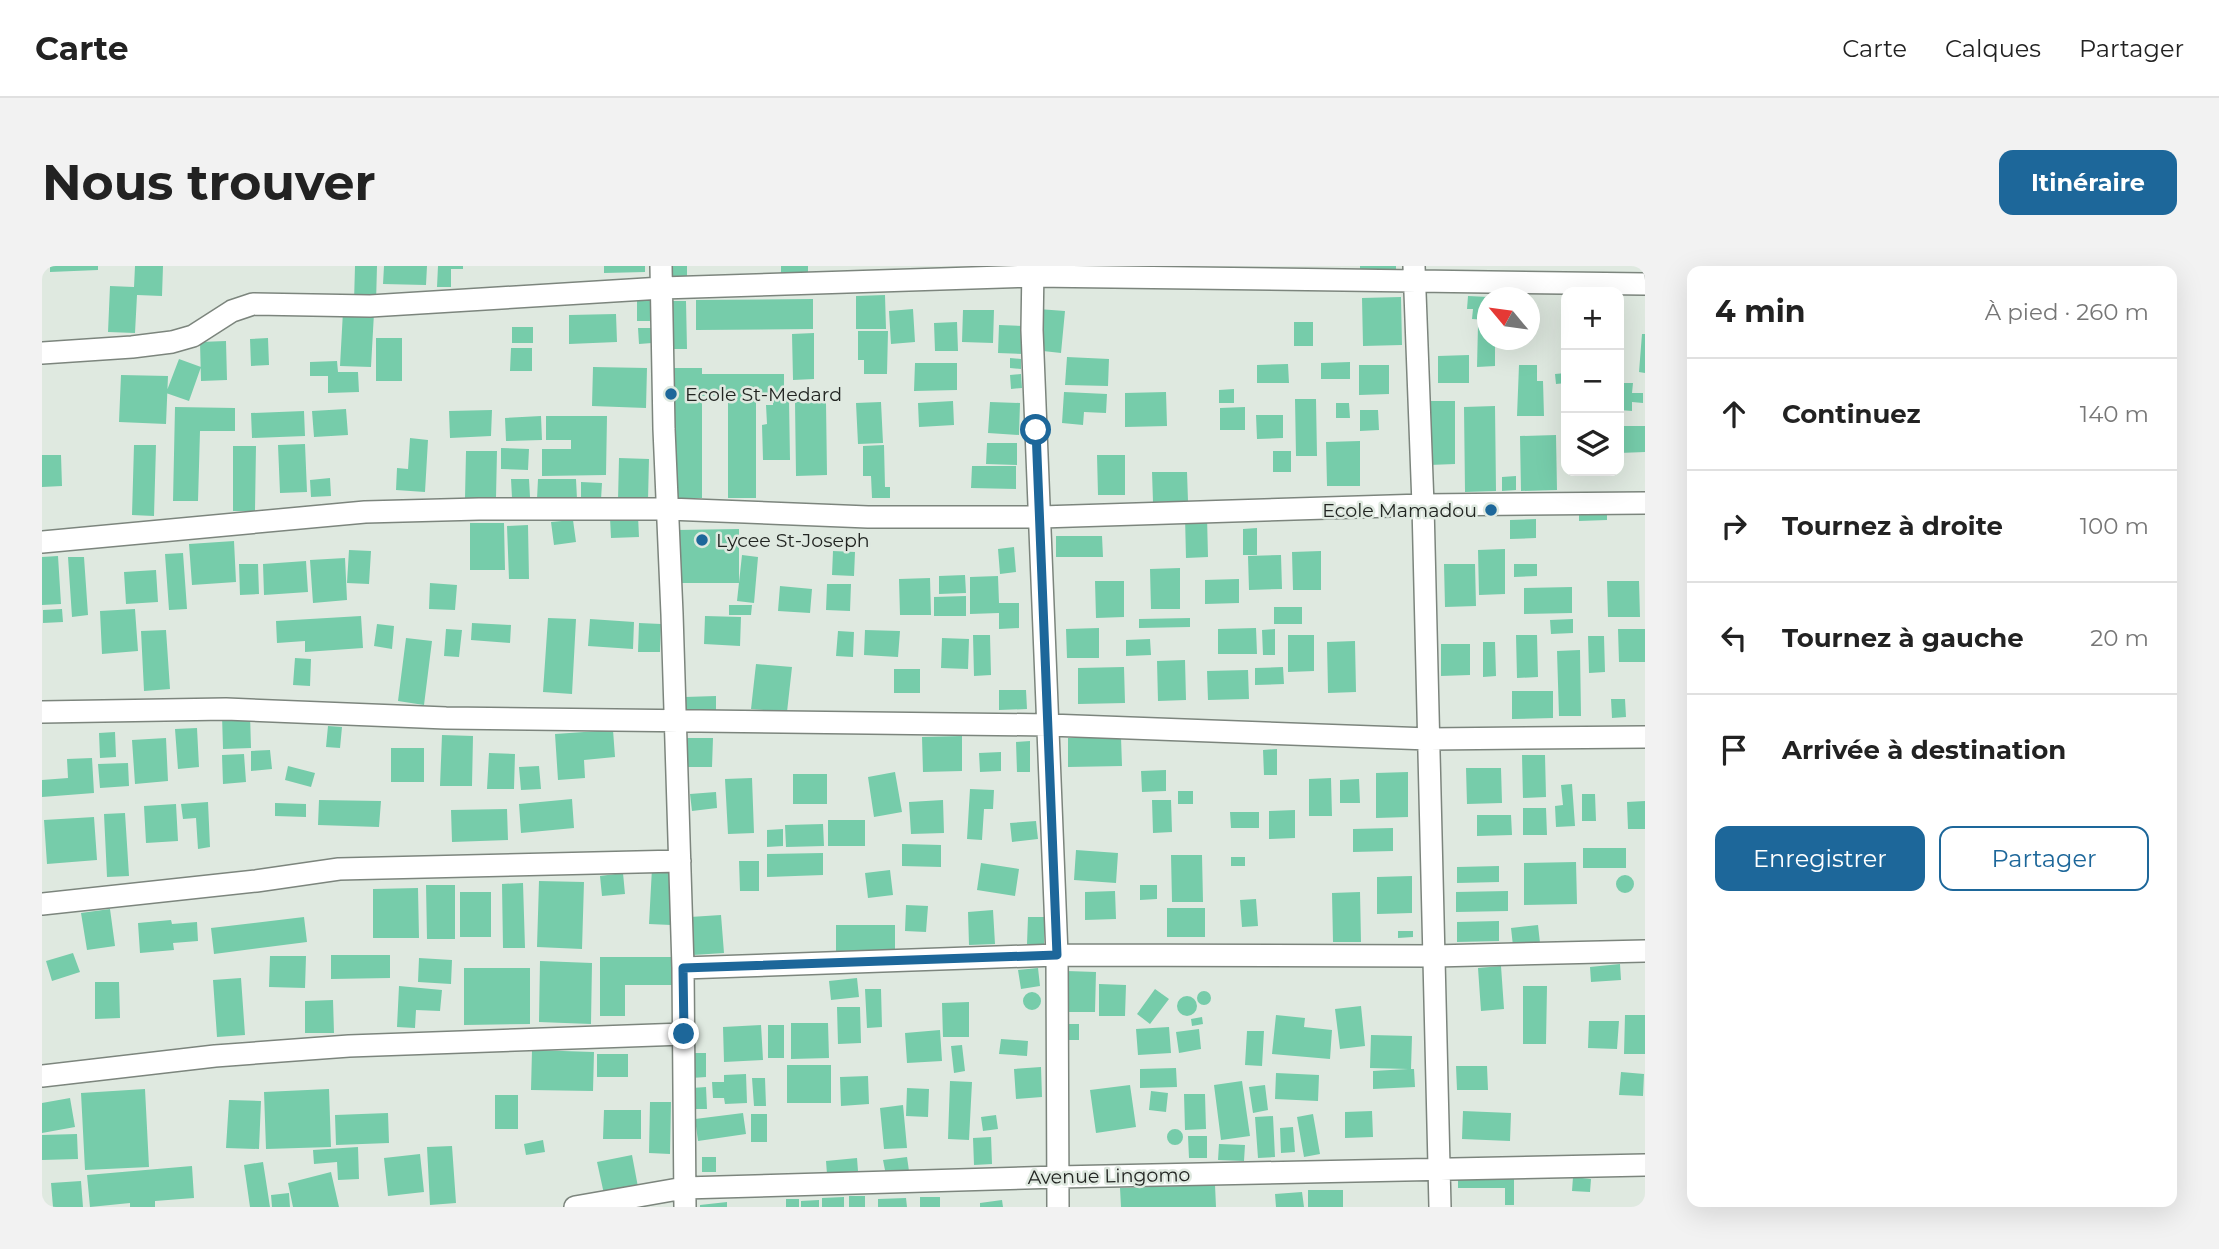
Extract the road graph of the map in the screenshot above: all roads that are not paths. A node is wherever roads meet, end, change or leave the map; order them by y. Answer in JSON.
{"nodes":[{"id":1,"x":662,"y":266,"type":"edge"},
{"id":2,"x":1033,"y":271,"type":"edge"},
{"id":3,"x":1415,"y":274,"type":"edge"},
{"id":4,"x":1645,"y":284,"type":"edge"},
{"id":5,"x":662,"y":288,"type":"junction"},
{"id":6,"x":42,"y":353,"type":"edge"},
{"id":7,"x":1645,"y":503,"type":"edge"},
{"id":8,"x":1423,"y":505,"type":"junction"},
{"id":9,"x":668,"y":509,"type":"junction"},
{"id":10,"x":1041,"y":517,"type":"junction"},
{"id":11,"x":42,"y":542,"type":"edge"},
{"id":12,"x":42,"y":712,"type":"edge"},
{"id":13,"x":674,"y":722,"type":"junction"},
{"id":14,"x":1049,"y":725,"type":"junction"},
{"id":15,"x":1645,"y":737,"type":"edge"},
{"id":16,"x":1429,"y":739,"type":"junction"},
{"id":17,"x":680,"y":861,"type":"junction"},
{"id":18,"x":42,"y":904,"type":"edge"},
{"id":19,"x":1645,"y":951,"type":"edge"},
{"id":20,"x":1057,"y":955,"type":"junction"},
{"id":21,"x":1434,"y":956,"type":"junction"},
{"id":22,"x":683,"y":968,"type":"junction"},
{"id":23,"x":684,"y":1034,"type":"junction"},
{"id":24,"x":42,"y":1076,"type":"edge"},
{"id":25,"x":1645,"y":1165,"type":"edge"},
{"id":26,"x":1440,"y":1170,"type":"junction"},
{"id":27,"x":1058,"y":1177,"type":"junction"},
{"id":28,"x":684,"y":1198,"type":"edge"},
{"id":29,"x":575,"y":1207,"type":"edge"},
{"id":30,"x":1058,"y":1207,"type":"edge"},
{"id":31,"x":1440,"y":1207,"type":"edge"}],
"edges":[{"from":1,"to":5,"type":"street"},
{"from":2,"to":3,"type":"street"},
{"from":2,"to":5,"type":"street"},
{"from":2,"to":10,"type":"street"},
{"from":3,"to":4,"type":"street"},
{"from":3,"to":8,"type":"street"},
{"from":5,"to":6,"type":"street"},
{"from":5,"to":9,"type":"street"},
{"from":7,"to":8,"type":"street"},
{"from":8,"to":10,"type":"street"},
{"from":8,"to":16,"type":"street"},
{"from":9,"to":10,"type":"street"},
{"from":9,"to":11,"type":"street"},
{"from":9,"to":13,"type":"street"},
{"from":10,"to":14,"type":"street"},
{"from":12,"to":13,"type":"street"},
{"from":13,"to":14,"type":"street"},
{"from":13,"to":17,"type":"street"},
{"from":14,"to":16,"type":"street"},
{"from":14,"to":20,"type":"street"},
{"from":15,"to":16,"type":"street"},
{"from":16,"to":21,"type":"street"},
{"from":17,"to":18,"type":"street"},
{"from":17,"to":22,"type":"street"},
{"from":19,"to":21,"type":"street"},
{"from":20,"to":21,"type":"street"},
{"from":20,"to":22,"type":"street"},
{"from":20,"to":27,"type":"street"},
{"from":21,"to":26,"type":"street"},
{"from":22,"to":23,"type":"street"},
{"from":23,"to":24,"type":"street"},
{"from":23,"to":28,"type":"street"},
{"from":25,"to":26,"type":"street","name":"Avenue Lingomo"},
{"from":26,"to":27,"type":"street","name":"Avenue Lingomo"},
{"from":26,"to":31,"type":"street"},
{"from":27,"to":28,"type":"street","name":"Avenue Lingomo"},
{"from":27,"to":30,"type":"street"},
{"from":28,"to":29,"type":"street","name":"Avenue Lingomo"}]}
